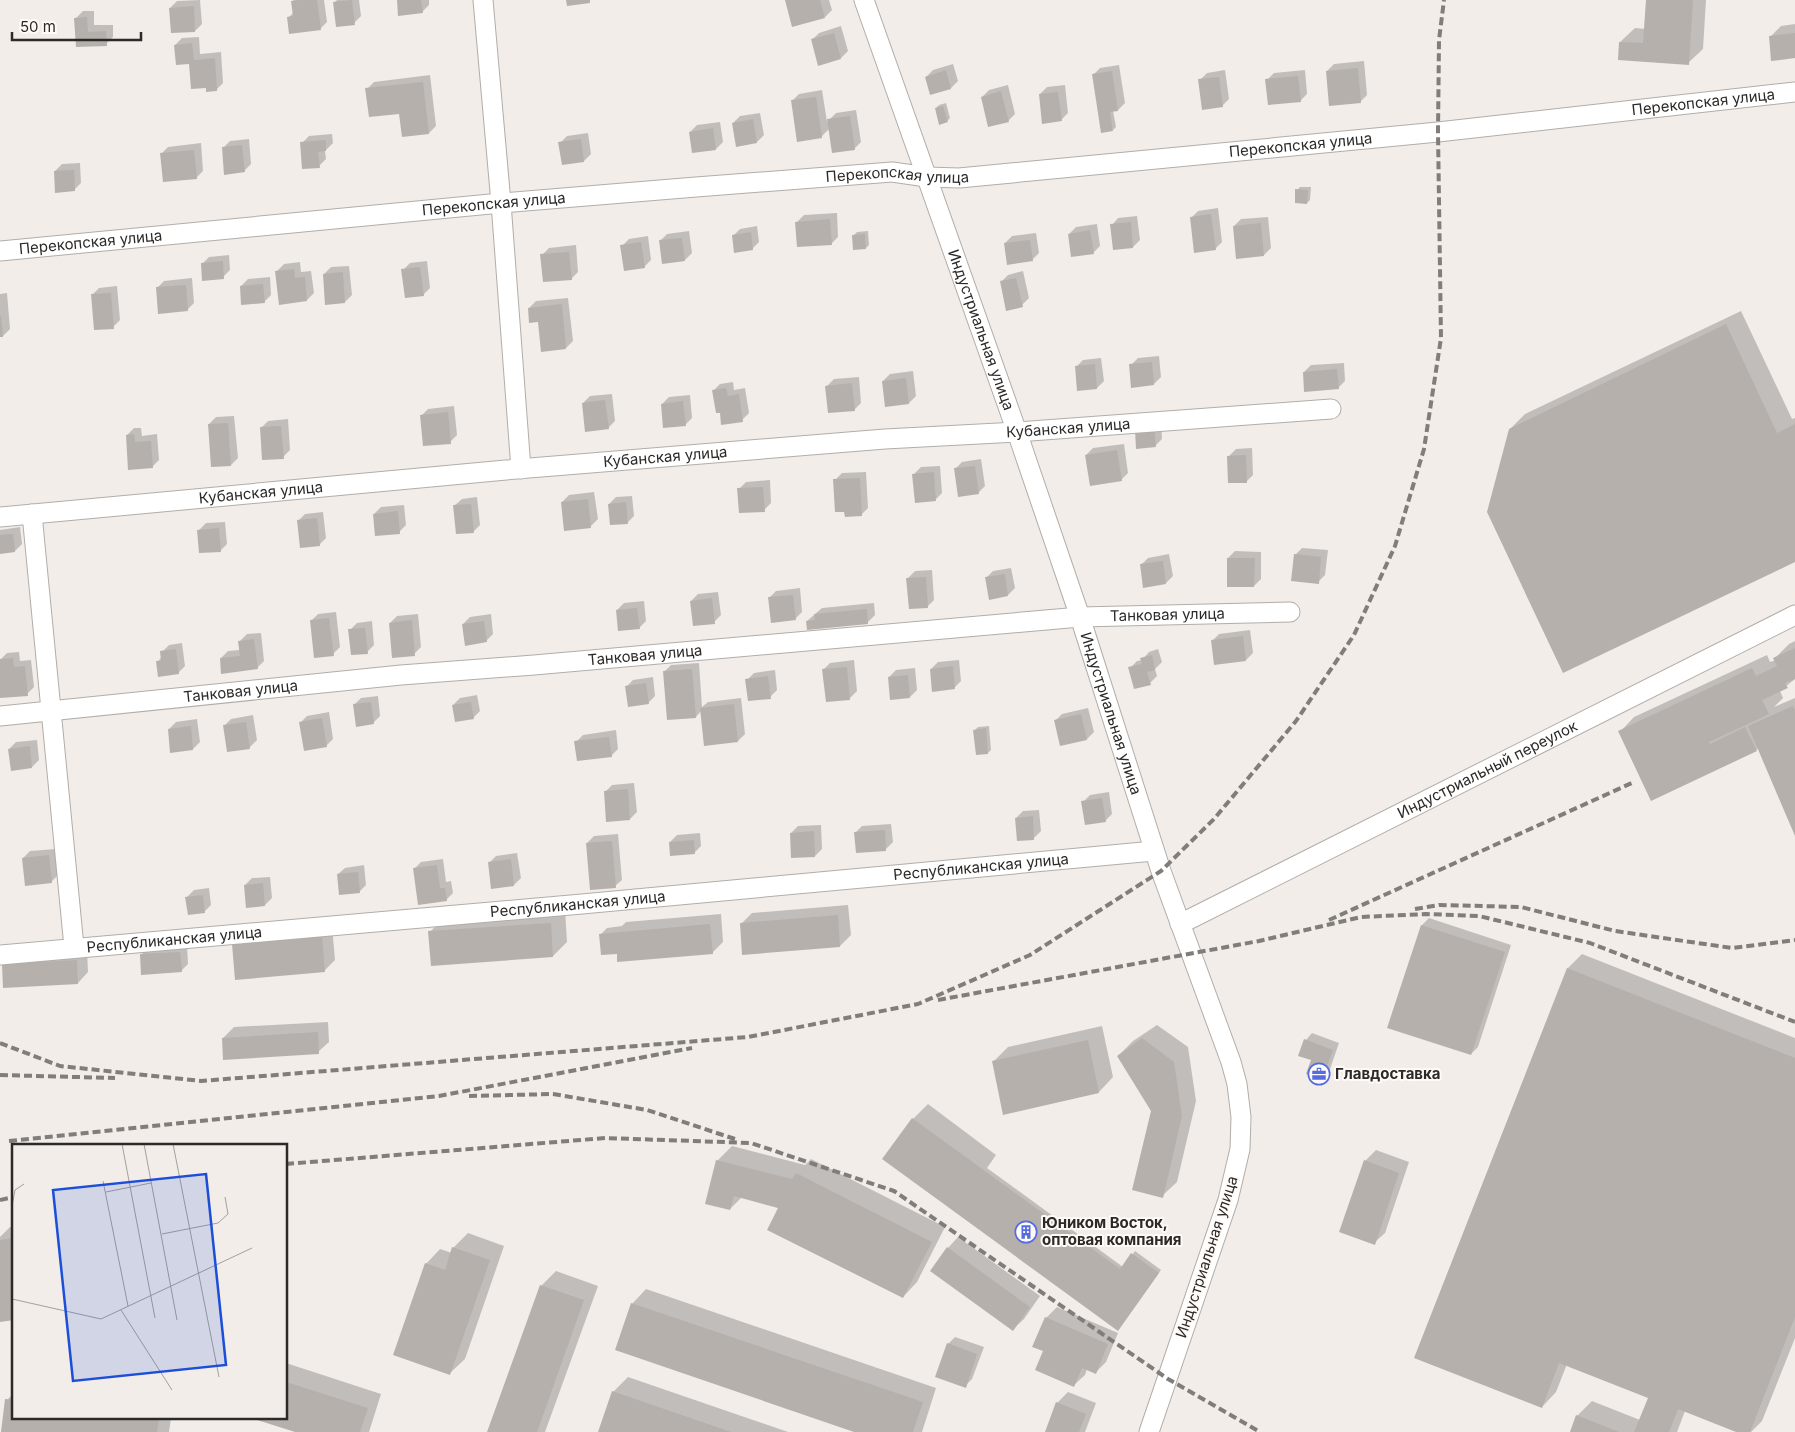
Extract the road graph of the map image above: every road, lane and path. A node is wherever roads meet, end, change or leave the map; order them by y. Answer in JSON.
{"nodes":[{"id":1,"x":483,"y":0,"type":"edge"},
{"id":2,"x":864,"y":0,"type":"edge"},
{"id":3,"x":1795,"y":92,"type":"edge"},
{"id":4,"x":927,"y":177,"type":"junction"},
{"id":5,"x":501,"y":203,"type":"junction"},
{"id":6,"x":0,"y":251,"type":"edge"},
{"id":7,"x":1331,"y":409,"type":"dead end"},
{"id":8,"x":1017,"y":432,"type":"junction"},
{"id":9,"x":521,"y":469,"type":"junction"},
{"id":10,"x":32,"y":514,"type":"junction"},
{"id":11,"x":0,"y":517,"type":"edge"},
{"id":12,"x":1290,"y":612,"type":"dead end"},
{"id":13,"x":1795,"y":615,"type":"edge"},
{"id":14,"x":1080,"y":617,"type":"junction"},
{"id":15,"x":52,"y":711,"type":"junction"},
{"id":16,"x":0,"y":716,"type":"edge"},
{"id":17,"x":1154,"y":851,"type":"junction"},
{"id":18,"x":1180,"y":924,"type":"junction"},
{"id":19,"x":74,"y":947,"type":"junction"},
{"id":20,"x":0,"y":954,"type":"edge"},
{"id":21,"x":1149,"y":1432,"type":"edge"}],
"edges":[{"from":1,"to":5,"type":"street"},
{"from":2,"to":4,"type":"street","name":"Индустриальная улица"},
{"from":3,"to":4,"type":"street","name":"Перекопская улица"},
{"from":4,"to":5,"type":"street","name":"Перекопская улица"},
{"from":4,"to":8,"type":"street","name":"Индустриальная улица"},
{"from":5,"to":6,"type":"street","name":"Перекопская улица"},
{"from":5,"to":9,"type":"street"},
{"from":7,"to":8,"type":"street","name":"Кубанская улица"},
{"from":8,"to":9,"type":"street","name":"Кубанская улица"},
{"from":8,"to":14,"type":"street","name":"Индустриальная улица"},
{"from":9,"to":10,"type":"street","name":"Кубанская улица"},
{"from":10,"to":11,"type":"street","name":"Кубанская улица"},
{"from":10,"to":15,"type":"street"},
{"from":12,"to":14,"type":"street","name":"Танковая улица"},
{"from":13,"to":18,"type":"street","name":"Индустриальный переулок"},
{"from":14,"to":15,"type":"street","name":"Танковая улица"},
{"from":14,"to":17,"type":"street","name":"Индустриальная улица"},
{"from":15,"to":16,"type":"street","name":"Танковая улица"},
{"from":15,"to":19,"type":"street"},
{"from":17,"to":18,"type":"street","name":"Индустриальная улица"},
{"from":17,"to":19,"type":"street","name":"Республиканская улица"},
{"from":18,"to":21,"type":"street","name":"Индустриальная улица"},
{"from":19,"to":20,"type":"street","name":"Республиканская улица"}]}
